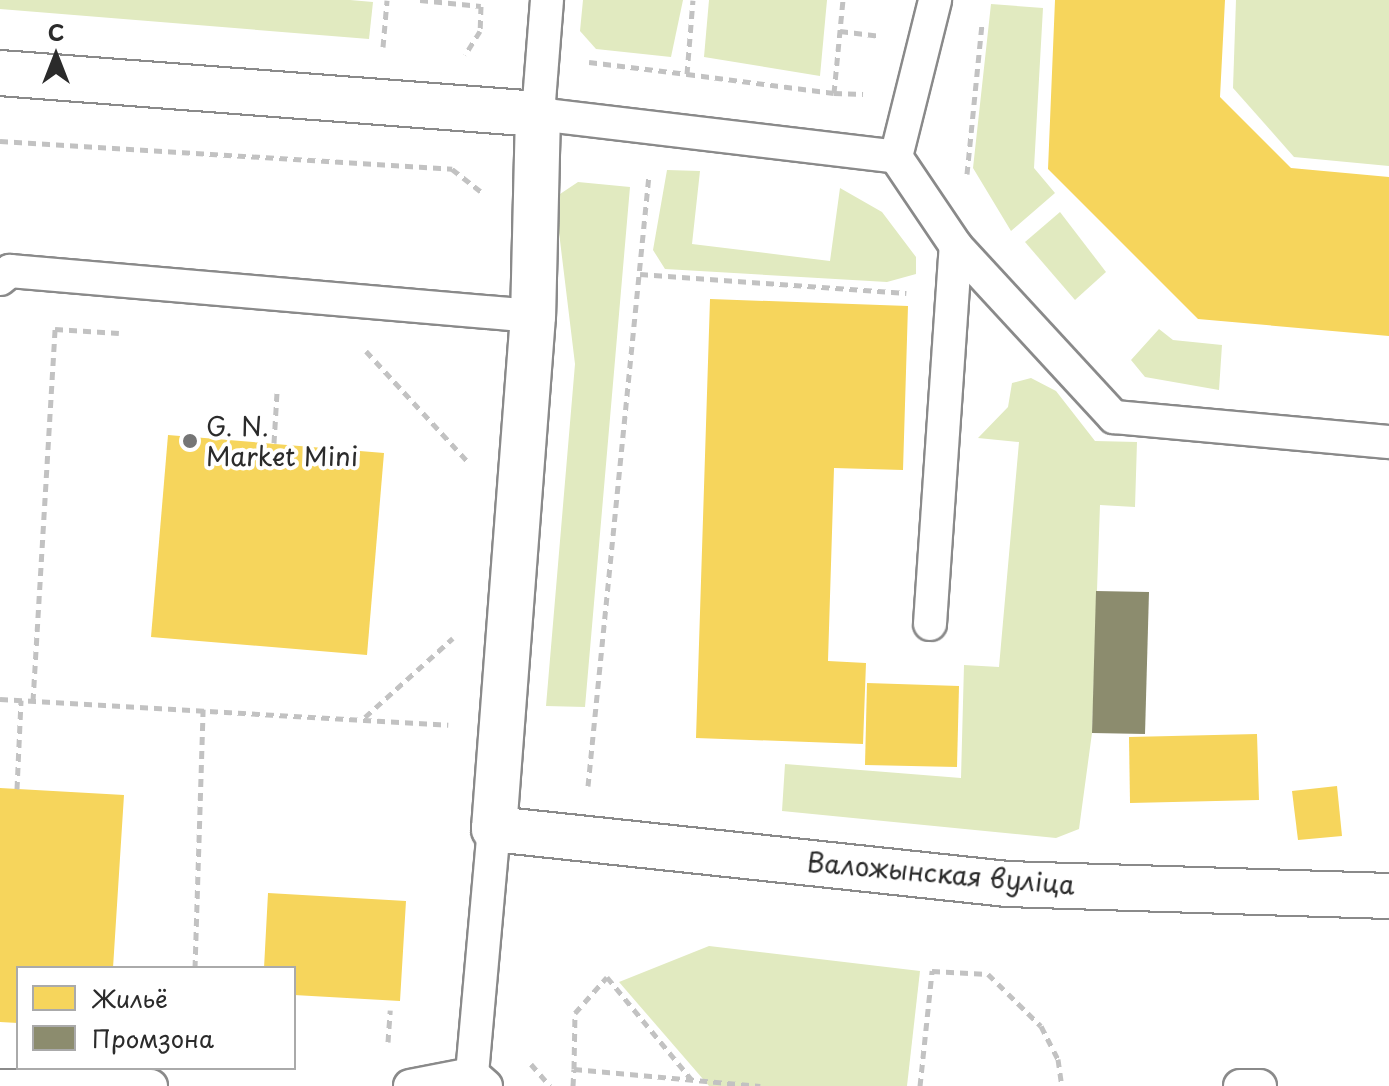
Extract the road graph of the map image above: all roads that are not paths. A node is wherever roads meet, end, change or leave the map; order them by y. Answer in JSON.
{"nodes":[{"id":1,"x":547,"y":0,"type":"edge"},
{"id":2,"x":935,"y":0,"type":"edge"},
{"id":3,"x":0,"y":73,"type":"edge"},
{"id":4,"x":538,"y":114,"type":"junction"},
{"id":5,"x":896,"y":157,"type":"junction"},
{"id":6,"x":956,"y":246,"type":"junction"},
{"id":7,"x":0,"y":279,"type":"edge"},
{"id":8,"x":533,"y":316,"type":"junction"},
{"id":9,"x":1389,"y":442,"type":"edge"},
{"id":10,"x":930,"y":624,"type":"dead end"},
{"id":11,"x":494,"y":829,"type":"junction"},
{"id":12,"x":1389,"y":896,"type":"edge"},
{"id":13,"x":479,"y":1080,"type":"edge"},
{"id":14,"x":76,"y":1085,"type":"edge"},
{"id":15,"x":0,"y":1086,"type":"edge"},
{"id":16,"x":151,"y":1086,"type":"edge"},
{"id":17,"x":410,"y":1086,"type":"edge"},
{"id":18,"x":1240,"y":1086,"type":"edge"},
{"id":19,"x":1260,"y":1086,"type":"edge"}],
"edges":[{"from":1,"to":4,"type":"lane"},
{"from":2,"to":5,"type":"lane"},
{"from":3,"to":4,"type":"street"},
{"from":4,"to":5,"type":"lane"},
{"from":4,"to":8,"type":"street"},
{"from":5,"to":6,"type":"lane"},
{"from":6,"to":9,"type":"lane"},
{"from":6,"to":10,"type":"lane"},
{"from":7,"to":8,"type":"lane"},
{"from":8,"to":11,"type":"street"},
{"from":11,"to":12,"type":"street","name":"Валожынская вуліца"},
{"from":11,"to":13,"type":"lane"},
{"from":13,"to":17,"type":"lane"},
{"from":14,"to":15,"type":"lane"},
{"from":14,"to":16,"type":"lane"},
{"from":18,"to":19,"type":"lane"}]}
